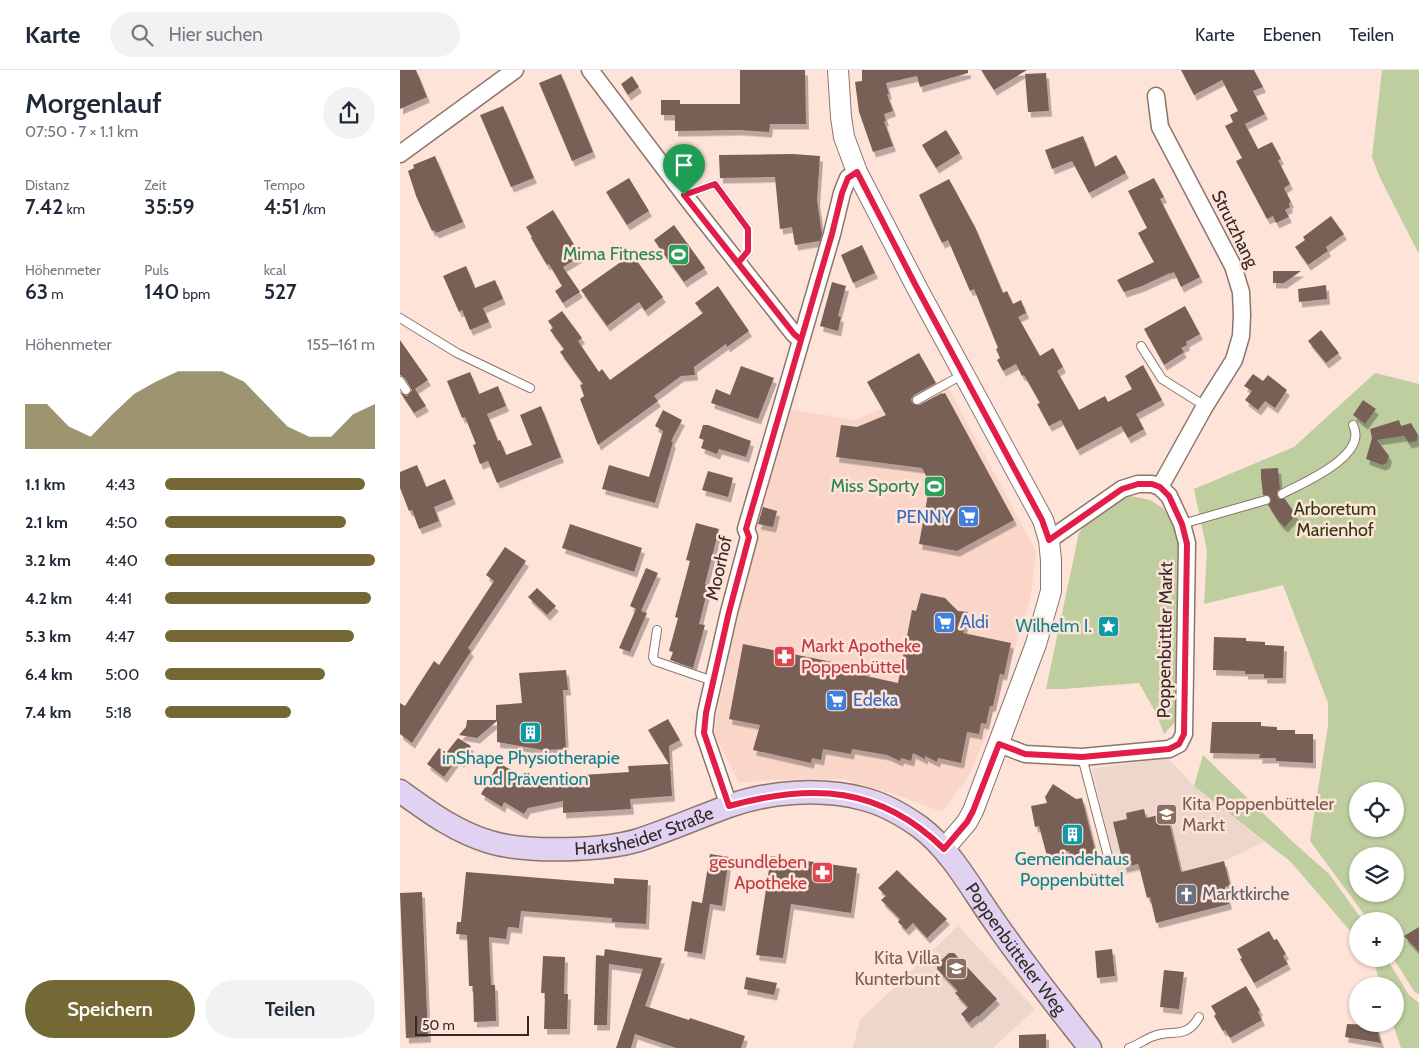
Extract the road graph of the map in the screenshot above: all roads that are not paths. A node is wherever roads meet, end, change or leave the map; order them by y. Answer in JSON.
{"nodes":[{"id":1,"x":515,"y":70,"type":"edge"},
{"id":2,"x":590,"y":70,"type":"edge"},
{"id":3,"x":838,"y":70,"type":"edge"},
{"id":4,"x":1156,"y":96,"type":"dead end"},
{"id":5,"x":400,"y":154,"type":"edge"},
{"id":6,"x":857,"y":172,"type":"junction"},
{"id":7,"x":684,"y":195,"type":"junction"},
{"id":8,"x":738,"y":263,"type":"junction"},
{"id":9,"x":400,"y":318,"type":"edge"},
{"id":10,"x":801,"y":340,"type":"junction"},
{"id":11,"x":1142,"y":346,"type":"dead end"},
{"id":12,"x":964,"y":374,"type":"junction"},
{"id":13,"x":400,"y":380,"type":"edge"},
{"id":14,"x":530,"y":388,"type":"dead end"},
{"id":15,"x":406,"y":390,"type":"dead end"},
{"id":16,"x":917,"y":400,"type":"dead end"},
{"id":17,"x":1205,"y":406,"type":"junction"},
{"id":18,"x":1352,"y":425,"type":"dead end"},
{"id":19,"x":1160,"y":487,"type":"junction"},
{"id":20,"x":1282,"y":494,"type":"dead end"},
{"id":21,"x":1266,"y":500,"type":"dead end"},
{"id":22,"x":1182,"y":524,"type":"junction"},
{"id":23,"x":1049,"y":540,"type":"junction"},
{"id":24,"x":657,"y":630,"type":"dead end"},
{"id":25,"x":713,"y":681,"type":"junction"},
{"id":26,"x":999,"y":744,"type":"junction"},
{"id":27,"x":1082,"y":757,"type":"junction"},
{"id":28,"x":400,"y":791,"type":"edge"},
{"id":29,"x":729,"y":806,"type":"junction"},
{"id":30,"x":944,"y":849,"type":"junction"},
{"id":31,"x":1109,"y":860,"type":"dead end"},
{"id":32,"x":1199,"y":1017,"type":"dead end"},
{"id":33,"x":1090,"y":1048,"type":"edge"},
{"id":34,"x":1129,"y":1048,"type":"edge"}],
"edges":[{"from":1,"to":5,"type":"street"},
{"from":2,"to":7,"type":"street"},
{"from":3,"to":6,"type":"street"},
{"from":4,"to":17,"type":"street","name":"Strutzhang"},
{"from":6,"to":10,"type":"street","name":"Moorhof"},
{"from":6,"to":12,"type":"street"},
{"from":7,"to":8,"type":"street"},
{"from":7,"to":8,"type":"lane"},
{"from":8,"to":10,"type":"street"},
{"from":9,"to":14,"type":"lane"},
{"from":10,"to":25,"type":"street","name":"Moorhof"},
{"from":11,"to":17,"type":"lane"},
{"from":12,"to":16,"type":"lane"},
{"from":12,"to":23,"type":"street"},
{"from":13,"to":15,"type":"lane"},
{"from":17,"to":19,"type":"street","name":"Strutzhang"},
{"from":18,"to":20,"type":"lane"},
{"from":19,"to":22,"type":"street","name":"Poppenbüttler Markt"},
{"from":19,"to":23,"type":"street"},
{"from":21,"to":22,"type":"lane"},
{"from":22,"to":27,"type":"street","name":"Poppenbüttler Markt"},
{"from":23,"to":26,"type":"street"},
{"from":24,"to":25,"type":"lane"},
{"from":25,"to":29,"type":"street","name":"Moorhof"},
{"from":26,"to":27,"type":"street","name":"Poppenbüttler Markt"},
{"from":26,"to":30,"type":"street"},
{"from":27,"to":31,"type":"lane"},
{"from":28,"to":29,"type":"main road","name":"Harksheider Straße"},
{"from":29,"to":30,"type":"main road","name":"Harksheider Straße"},
{"from":30,"to":33,"type":"main road","name":"Poppenbütteler Weg"},
{"from":32,"to":34,"type":"lane"}]}
